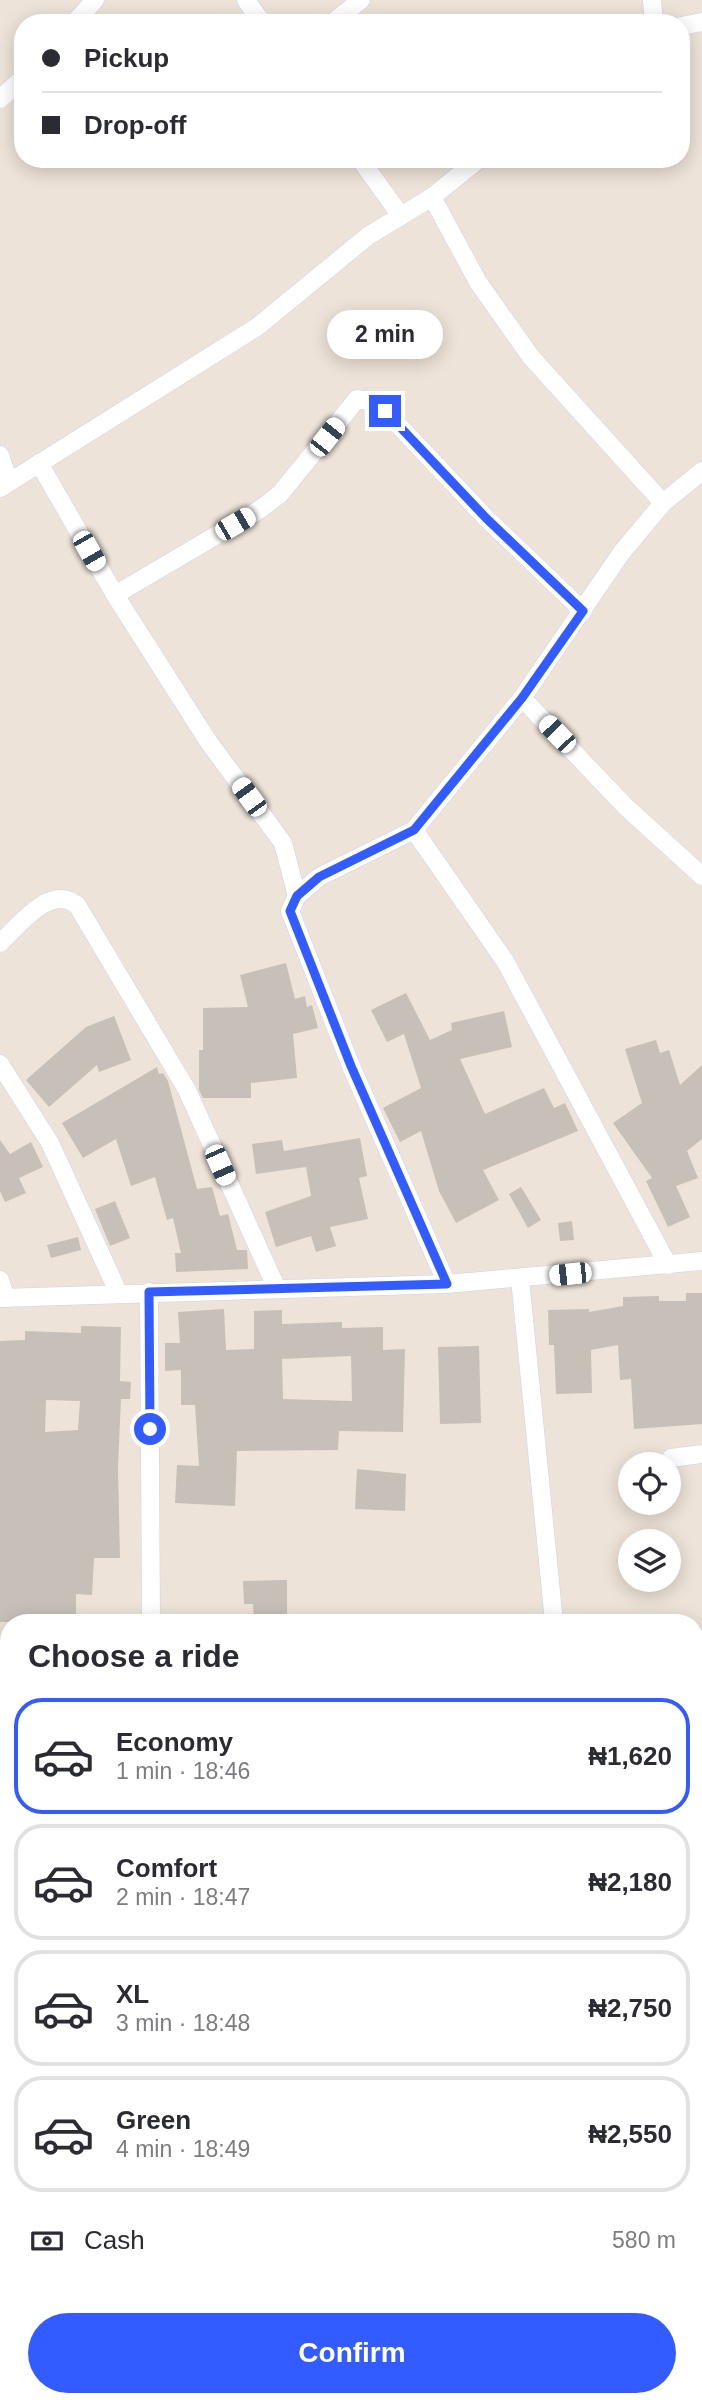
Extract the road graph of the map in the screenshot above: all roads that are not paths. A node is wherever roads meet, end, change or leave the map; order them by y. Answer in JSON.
{"nodes":[{"id":1,"x":95,"y":0,"type":"edge"},
{"id":2,"x":361,"y":0,"type":"edge"},
{"id":3,"x":82,"y":14,"type":"edge"},
{"id":4,"x":343,"y":14,"type":"edge"},
{"id":5,"x":14,"y":86,"type":"edge"},
{"id":6,"x":0,"y":99,"type":"edge"},
{"id":7,"x":366,"y":168,"type":"edge"},
{"id":8,"x":468,"y":168,"type":"edge"},
{"id":9,"x":432,"y":197,"type":"junction"},
{"id":10,"x":401,"y":216,"type":"junction"},
{"id":11,"x":0,"y":455,"type":"edge"},
{"id":12,"x":39,"y":463,"type":"junction"},
{"id":13,"x":702,"y":471,"type":"edge"},
{"id":14,"x":5,"y":485,"type":"edge"},
{"id":15,"x":663,"y":503,"type":"junction"},
{"id":16,"x":115,"y":595,"type":"junction"},
{"id":17,"x":583,"y":611,"type":"junction"},
{"id":18,"x":522,"y":698,"type":"junction"},
{"id":19,"x":414,"y":830,"type":"junction"},
{"id":20,"x":702,"y":876,"type":"edge"},
{"id":21,"x":297,"y":896,"type":"junction"},
{"id":22,"x":0,"y":943,"type":"edge"},
{"id":23,"x":0,"y":1064,"type":"edge"},
{"id":24,"x":702,"y":1261,"type":"edge"},
{"id":25,"x":668,"y":1265,"type":"junction"},
{"id":26,"x":520,"y":1279,"type":"junction"},
{"id":27,"x":0,"y":1280,"type":"edge"},
{"id":28,"x":447,"y":1284,"type":"junction"},
{"id":29,"x":277,"y":1289,"type":"junction"},
{"id":30,"x":149,"y":1292,"type":"junction"},
{"id":31,"x":119,"y":1294,"type":"junction"},
{"id":32,"x":3,"y":1298,"type":"edge"},
{"id":33,"x":702,"y":1454,"type":"edge"},
{"id":34,"x":681,"y":1457,"type":"edge"},
{"id":35,"x":151,"y":1614,"type":"edge"},
{"id":36,"x":553,"y":1614,"type":"edge"}],
"edges":[{"from":1,"to":3,"type":"street"},
{"from":2,"to":4,"type":"street"},
{"from":5,"to":6,"type":"street"},
{"from":7,"to":10,"type":"street"},
{"from":8,"to":9,"type":"street"},
{"from":9,"to":10,"type":"street"},
{"from":9,"to":15,"type":"street"},
{"from":10,"to":12,"type":"street"},
{"from":11,"to":14,"type":"street"},
{"from":12,"to":14,"type":"street"},
{"from":12,"to":16,"type":"street"},
{"from":13,"to":15,"type":"street"},
{"from":15,"to":17,"type":"street"},
{"from":16,"to":17,"type":"street"},
{"from":16,"to":21,"type":"street"},
{"from":17,"to":18,"type":"street"},
{"from":18,"to":19,"type":"street"},
{"from":18,"to":20,"type":"street"},
{"from":19,"to":21,"type":"street"},
{"from":19,"to":25,"type":"street"},
{"from":21,"to":28,"type":"street"},
{"from":22,"to":29,"type":"street"},
{"from":23,"to":31,"type":"street"},
{"from":24,"to":25,"type":"street"},
{"from":25,"to":26,"type":"street"},
{"from":26,"to":28,"type":"street"},
{"from":26,"to":36,"type":"street"},
{"from":27,"to":32,"type":"street"},
{"from":28,"to":29,"type":"street"},
{"from":29,"to":30,"type":"street"},
{"from":30,"to":31,"type":"street"},
{"from":30,"to":35,"type":"street"},
{"from":31,"to":32,"type":"street"},
{"from":33,"to":34,"type":"street"}]}
